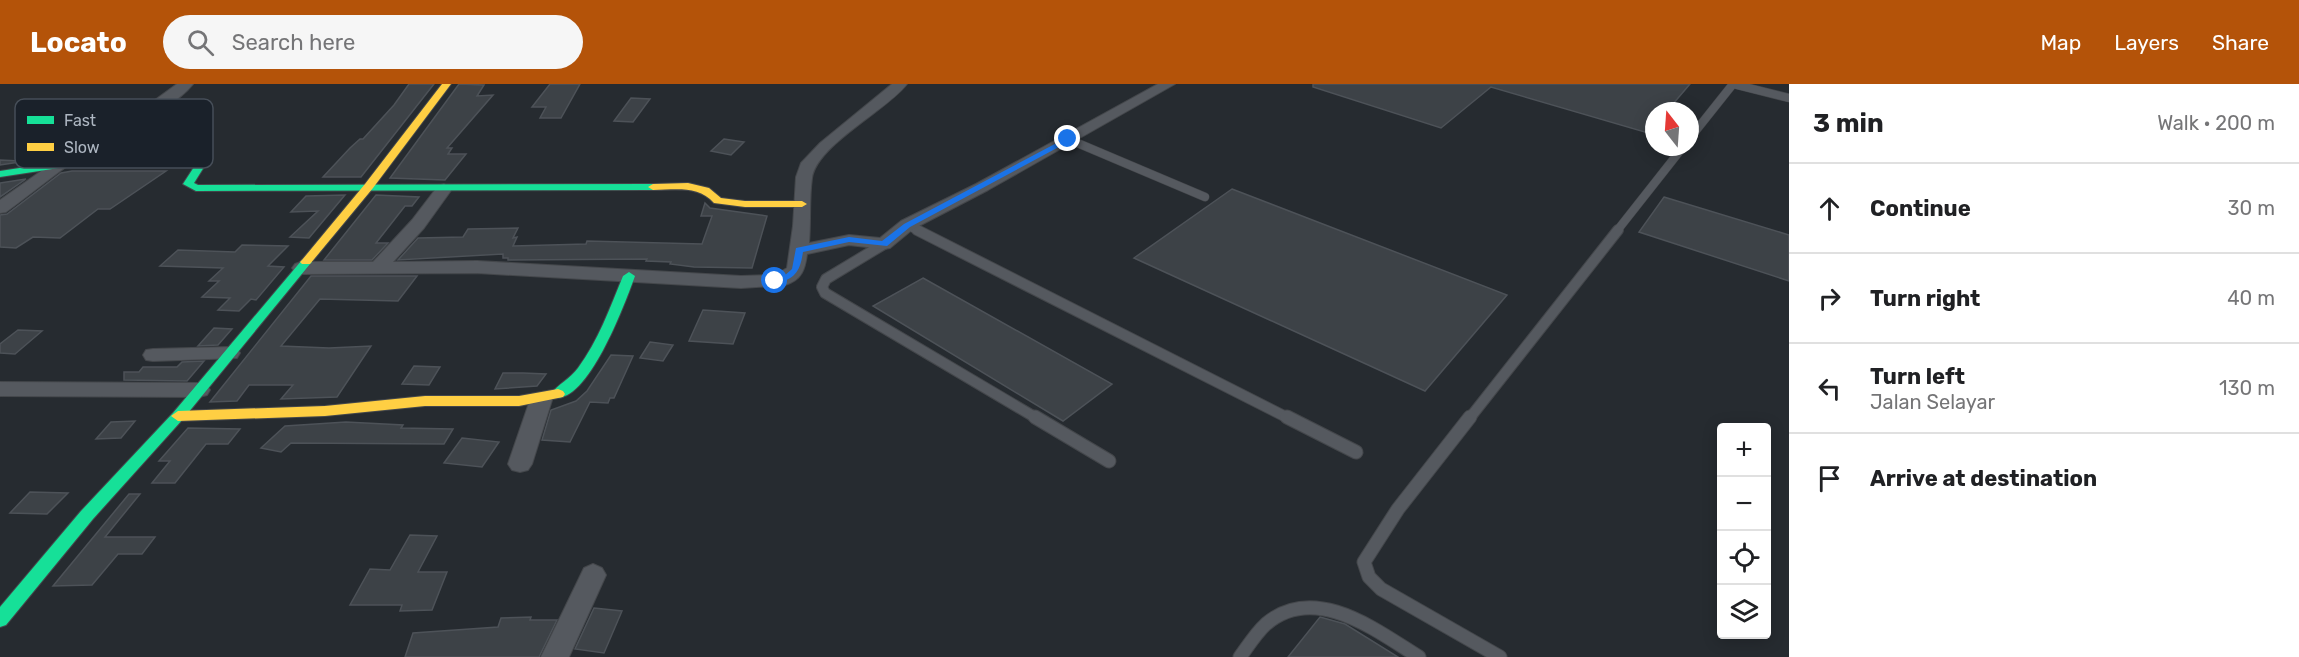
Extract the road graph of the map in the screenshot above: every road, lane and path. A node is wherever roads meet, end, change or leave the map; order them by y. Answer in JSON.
{"nodes":[{"id":1,"x":186,"y":84,"type":"edge"},
{"id":2,"x":447,"y":84,"type":"edge"},
{"id":3,"x":900,"y":84,"type":"edge"},
{"id":4,"x":1168,"y":84,"type":"edge"},
{"id":5,"x":1733,"y":84,"type":"edge"},
{"id":6,"x":1789,"y":98,"type":"edge"},
{"id":7,"x":166,"y":99,"type":"edge"},
{"id":8,"x":1699,"y":127,"type":"edge"},
{"id":9,"x":1068,"y":139,"type":"junction"},
{"id":10,"x":1676,"y":156,"type":"edge"},
{"id":11,"x":23,"y":168,"type":"edge"},
{"id":12,"x":57,"y":168,"type":"edge"},
{"id":13,"x":198,"y":168,"type":"edge"},
{"id":14,"x":0,"y":174,"type":"edge"},
{"id":15,"x":369,"y":186,"type":"junction"},
{"id":16,"x":444,"y":189,"type":"junction"},
{"id":17,"x":1205,"y":197,"type":"dead end"},
{"id":18,"x":802,"y":204,"type":"junction"},
{"id":19,"x":0,"y":208,"type":"edge"},
{"id":20,"x":907,"y":225,"type":"junction"},
{"id":21,"x":884,"y":244,"type":"junction"},
{"id":22,"x":799,"y":250,"type":"junction"},
{"id":23,"x":379,"y":267,"type":"junction"},
{"id":24,"x":301,"y":268,"type":"junction"},
{"id":25,"x":629,"y":276,"type":"junction"},
{"id":26,"x":230,"y":353,"type":"junction"},
{"id":27,"x":153,"y":355,"type":"dead end"},
{"id":28,"x":0,"y":389,"type":"edge"},
{"id":29,"x":199,"y":390,"type":"junction"},
{"id":30,"x":541,"y":399,"type":"junction"},
{"id":31,"x":178,"y":416,"type":"junction"},
{"id":32,"x":1356,"y":452,"type":"dead end"},
{"id":33,"x":1109,"y":461,"type":"dead end"},
{"id":34,"x":520,"y":464,"type":"dead end"},
{"id":35,"x":593,"y":575,"type":"dead end"},
{"id":36,"x":0,"y":620,"type":"edge"},
{"id":37,"x":555,"y":657,"type":"edge"},
{"id":38,"x":1240,"y":657,"type":"edge"},
{"id":39,"x":1419,"y":657,"type":"edge"},
{"id":40,"x":1500,"y":657,"type":"edge"}],
"edges":[{"from":1,"to":7,"type":"street"},
{"from":2,"to":15,"type":"street"},
{"from":3,"to":18,"type":"street"},
{"from":4,"to":9,"type":"street"},
{"from":5,"to":6,"type":"lane"},
{"from":5,"to":8,"type":"lane"},
{"from":9,"to":17,"type":"lane"},
{"from":9,"to":20,"type":"street"},
{"from":10,"to":40,"type":"lane"},
{"from":11,"to":14,"type":"street"},
{"from":12,"to":19,"type":"street"},
{"from":13,"to":15,"type":"street"},
{"from":15,"to":16,"type":"street"},
{"from":15,"to":24,"type":"street"},
{"from":16,"to":18,"type":"street"},
{"from":16,"to":23,"type":"street"},
{"from":18,"to":22,"type":"street"},
{"from":20,"to":21,"type":"street"},
{"from":20,"to":32,"type":"lane"},
{"from":21,"to":22,"type":"street"},
{"from":21,"to":33,"type":"lane"},
{"from":22,"to":25,"type":"street"},
{"from":23,"to":24,"type":"street"},
{"from":23,"to":25,"type":"street"},
{"from":24,"to":26,"type":"street"},
{"from":25,"to":30,"type":"street"},
{"from":26,"to":27,"type":"street"},
{"from":26,"to":29,"type":"street"},
{"from":28,"to":29,"type":"street"},
{"from":29,"to":31,"type":"street"},
{"from":30,"to":31,"type":"street"},
{"from":30,"to":34,"type":"street"},
{"from":31,"to":36,"type":"street"},
{"from":35,"to":37,"type":"street"},
{"from":38,"to":39,"type":"lane"}]}
